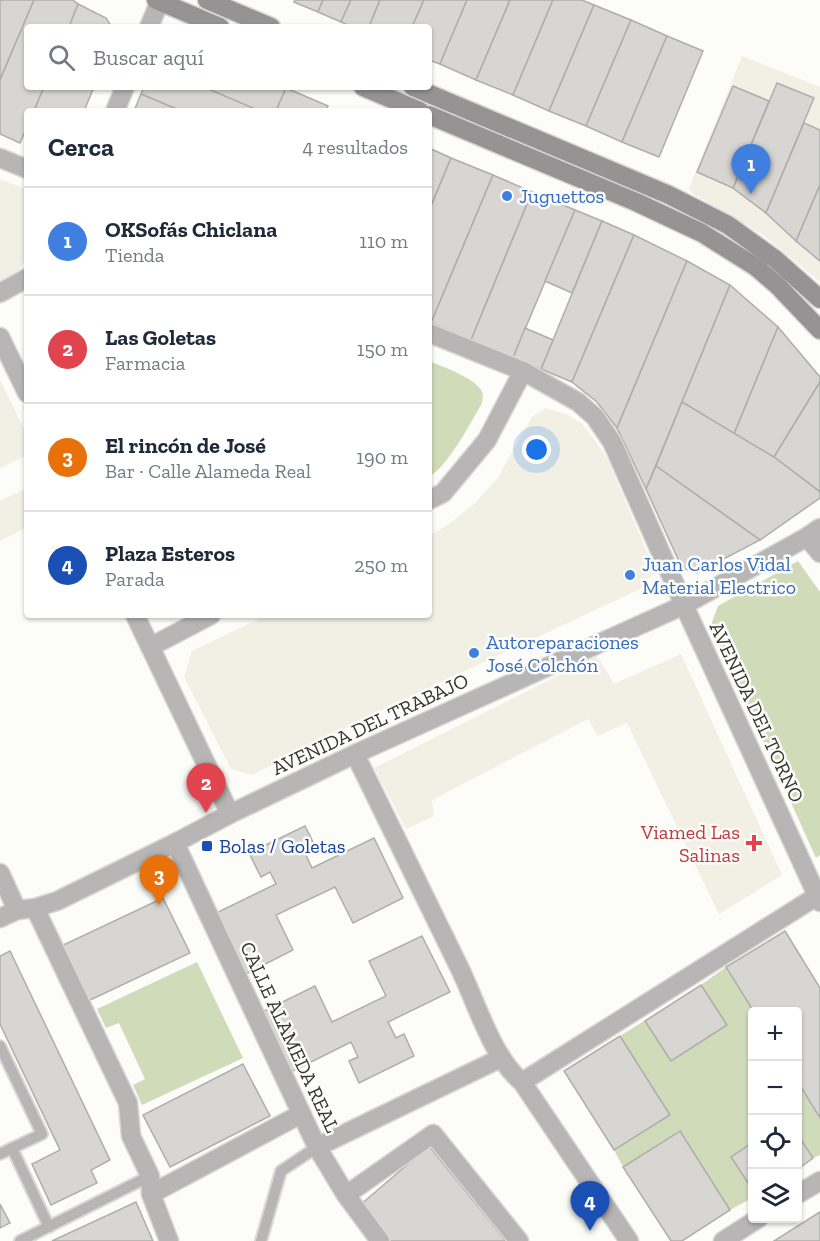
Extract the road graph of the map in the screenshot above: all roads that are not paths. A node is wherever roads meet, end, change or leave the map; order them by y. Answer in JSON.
{"nodes":[{"id":1,"x":207,"y":0,"type":"edge"},
{"id":2,"x":158,"y":1,"type":"edge"},
{"id":3,"x":150,"y":24,"type":"edge"},
{"id":4,"x":213,"y":24,"type":"edge"},
{"id":5,"x":264,"y":24,"type":"edge"},
{"id":6,"x":123,"y":90,"type":"edge"},
{"id":7,"x":370,"y":90,"type":"edge"},
{"id":8,"x":420,"y":90,"type":"edge"},
{"id":9,"x":116,"y":108,"type":"edge"},
{"id":10,"x":413,"y":108,"type":"edge"},
{"id":11,"x":432,"y":116,"type":"edge"},
{"id":12,"x":0,"y":158,"type":"edge"},
{"id":13,"x":24,"y":168,"type":"edge"},
{"id":14,"x":24,"y":280,"type":"edge"},
{"id":15,"x":0,"y":293,"type":"edge"},
{"id":16,"x":820,"y":299,"type":"edge"},
{"id":17,"x":820,"y":330,"type":"edge"},
{"id":18,"x":432,"y":334,"type":"edge"},
{"id":19,"x":0,"y":337,"type":"edge"},
{"id":20,"x":523,"y":372,"type":"junction"},
{"id":21,"x":24,"y":387,"type":"edge"},
{"id":22,"x":432,"y":498,"type":"edge"},
{"id":23,"x":814,"y":533,"type":"edge"},
{"id":24,"x":820,"y":553,"type":"edge"},
{"id":25,"x":684,"y":606,"type":"junction"},
{"id":26,"x":136,"y":618,"type":"edge"},
{"id":27,"x":205,"y":618,"type":"edge"},
{"id":28,"x":150,"y":647,"type":"junction"},
{"id":29,"x":355,"y":754,"type":"junction"},
{"id":30,"x":230,"y":814,"type":"junction"},
{"id":31,"x":175,"y":843,"type":"junction"},
{"id":32,"x":0,"y":873,"type":"edge"},
{"id":33,"x":818,"y":899,"type":"edge"},
{"id":34,"x":26,"y":909,"type":"junction"},
{"id":35,"x":0,"y":918,"type":"edge"},
{"id":36,"x":0,"y":1046,"type":"edge"},
{"id":37,"x":501,"y":1058,"type":"junction"},
{"id":38,"x":522,"y":1082,"type":"junction"},
{"id":39,"x":301,"y":1114,"type":"junction"},
{"id":40,"x":317,"y":1147,"type":"junction"},
{"id":41,"x":12,"y":1148,"type":"junction"},
{"id":42,"x":0,"y":1154,"type":"edge"},
{"id":43,"x":150,"y":1176,"type":"junction"},
{"id":44,"x":820,"y":1180,"type":"edge"},
{"id":45,"x":802,"y":1191,"type":"edge"},
{"id":46,"x":151,"y":1194,"type":"junction"},
{"id":47,"x":346,"y":1195,"type":"junction"},
{"id":48,"x":751,"y":1223,"type":"edge"},
{"id":49,"x":49,"y":1227,"type":"junction"},
{"id":50,"x":20,"y":1241,"type":"edge"},
{"id":51,"x":169,"y":1241,"type":"edge"},
{"id":52,"x":261,"y":1241,"type":"edge"},
{"id":53,"x":380,"y":1241,"type":"edge"},
{"id":54,"x":519,"y":1241,"type":"edge"},
{"id":55,"x":629,"y":1241,"type":"edge"},
{"id":56,"x":723,"y":1241,"type":"edge"}],
"edges":[{"from":1,"to":5,"type":"main road"},
{"from":2,"to":3,"type":"street"},
{"from":2,"to":4,"type":"main road"},
{"from":6,"to":9,"type":"street"},
{"from":7,"to":10,"type":"main road"},
{"from":8,"to":16,"type":"main road"},
{"from":11,"to":17,"type":"main road"},
{"from":12,"to":13,"type":"street"},
{"from":14,"to":15,"type":"street"},
{"from":18,"to":20,"type":"street","name":"AVENIDA DEL TORNO"},
{"from":19,"to":21,"type":"street"},
{"from":20,"to":22,"type":"street"},
{"from":20,"to":25,"type":"street","name":"AVENIDA DEL TORNO"},
{"from":23,"to":24,"type":"street"},
{"from":23,"to":25,"type":"street","name":"AVENIDA DEL TRABAJO"},
{"from":25,"to":29,"type":"street","name":"AVENIDA DEL TRABAJO"},
{"from":25,"to":33,"type":"street","name":"AVENIDA DEL TORNO"},
{"from":26,"to":28,"type":"street"},
{"from":27,"to":28,"type":"street"},
{"from":28,"to":30,"type":"street"},
{"from":29,"to":30,"type":"street","name":"AVENIDA DEL TRABAJO"},
{"from":29,"to":37,"type":"street"},
{"from":30,"to":31,"type":"street","name":"AVENIDA DEL TRABAJO"},
{"from":31,"to":34,"type":"street","name":"AVENIDA DEL TRABAJO"},
{"from":31,"to":39,"type":"street","name":"CALLE ALAMEDA REAL"},
{"from":32,"to":34,"type":"street"},
{"from":33,"to":38,"type":"street"},
{"from":34,"to":35,"type":"street","name":"AVENIDA DEL TRABAJO"},
{"from":34,"to":43,"type":"street"},
{"from":36,"to":41,"type":"lane"},
{"from":37,"to":38,"type":"street"},
{"from":37,"to":40,"type":"street"},
{"from":38,"to":55,"type":"street"},
{"from":39,"to":40,"type":"street","name":"CALLE ALAMEDA REAL"},
{"from":39,"to":46,"type":"street"},
{"from":40,"to":47,"type":"street","name":"CALLE ALAMEDA REAL"},
{"from":40,"to":52,"type":"lane"},
{"from":41,"to":42,"type":"lane"},
{"from":41,"to":49,"type":"lane"},
{"from":43,"to":46,"type":"street"},
{"from":43,"to":49,"type":"lane"},
{"from":44,"to":45,"type":"street"},
{"from":46,"to":51,"type":"street"},
{"from":47,"to":53,"type":"street","name":"CALLE ALAMEDA REAL"},
{"from":47,"to":54,"type":"street"},
{"from":48,"to":56,"type":"street"},
{"from":49,"to":50,"type":"lane"}]}
